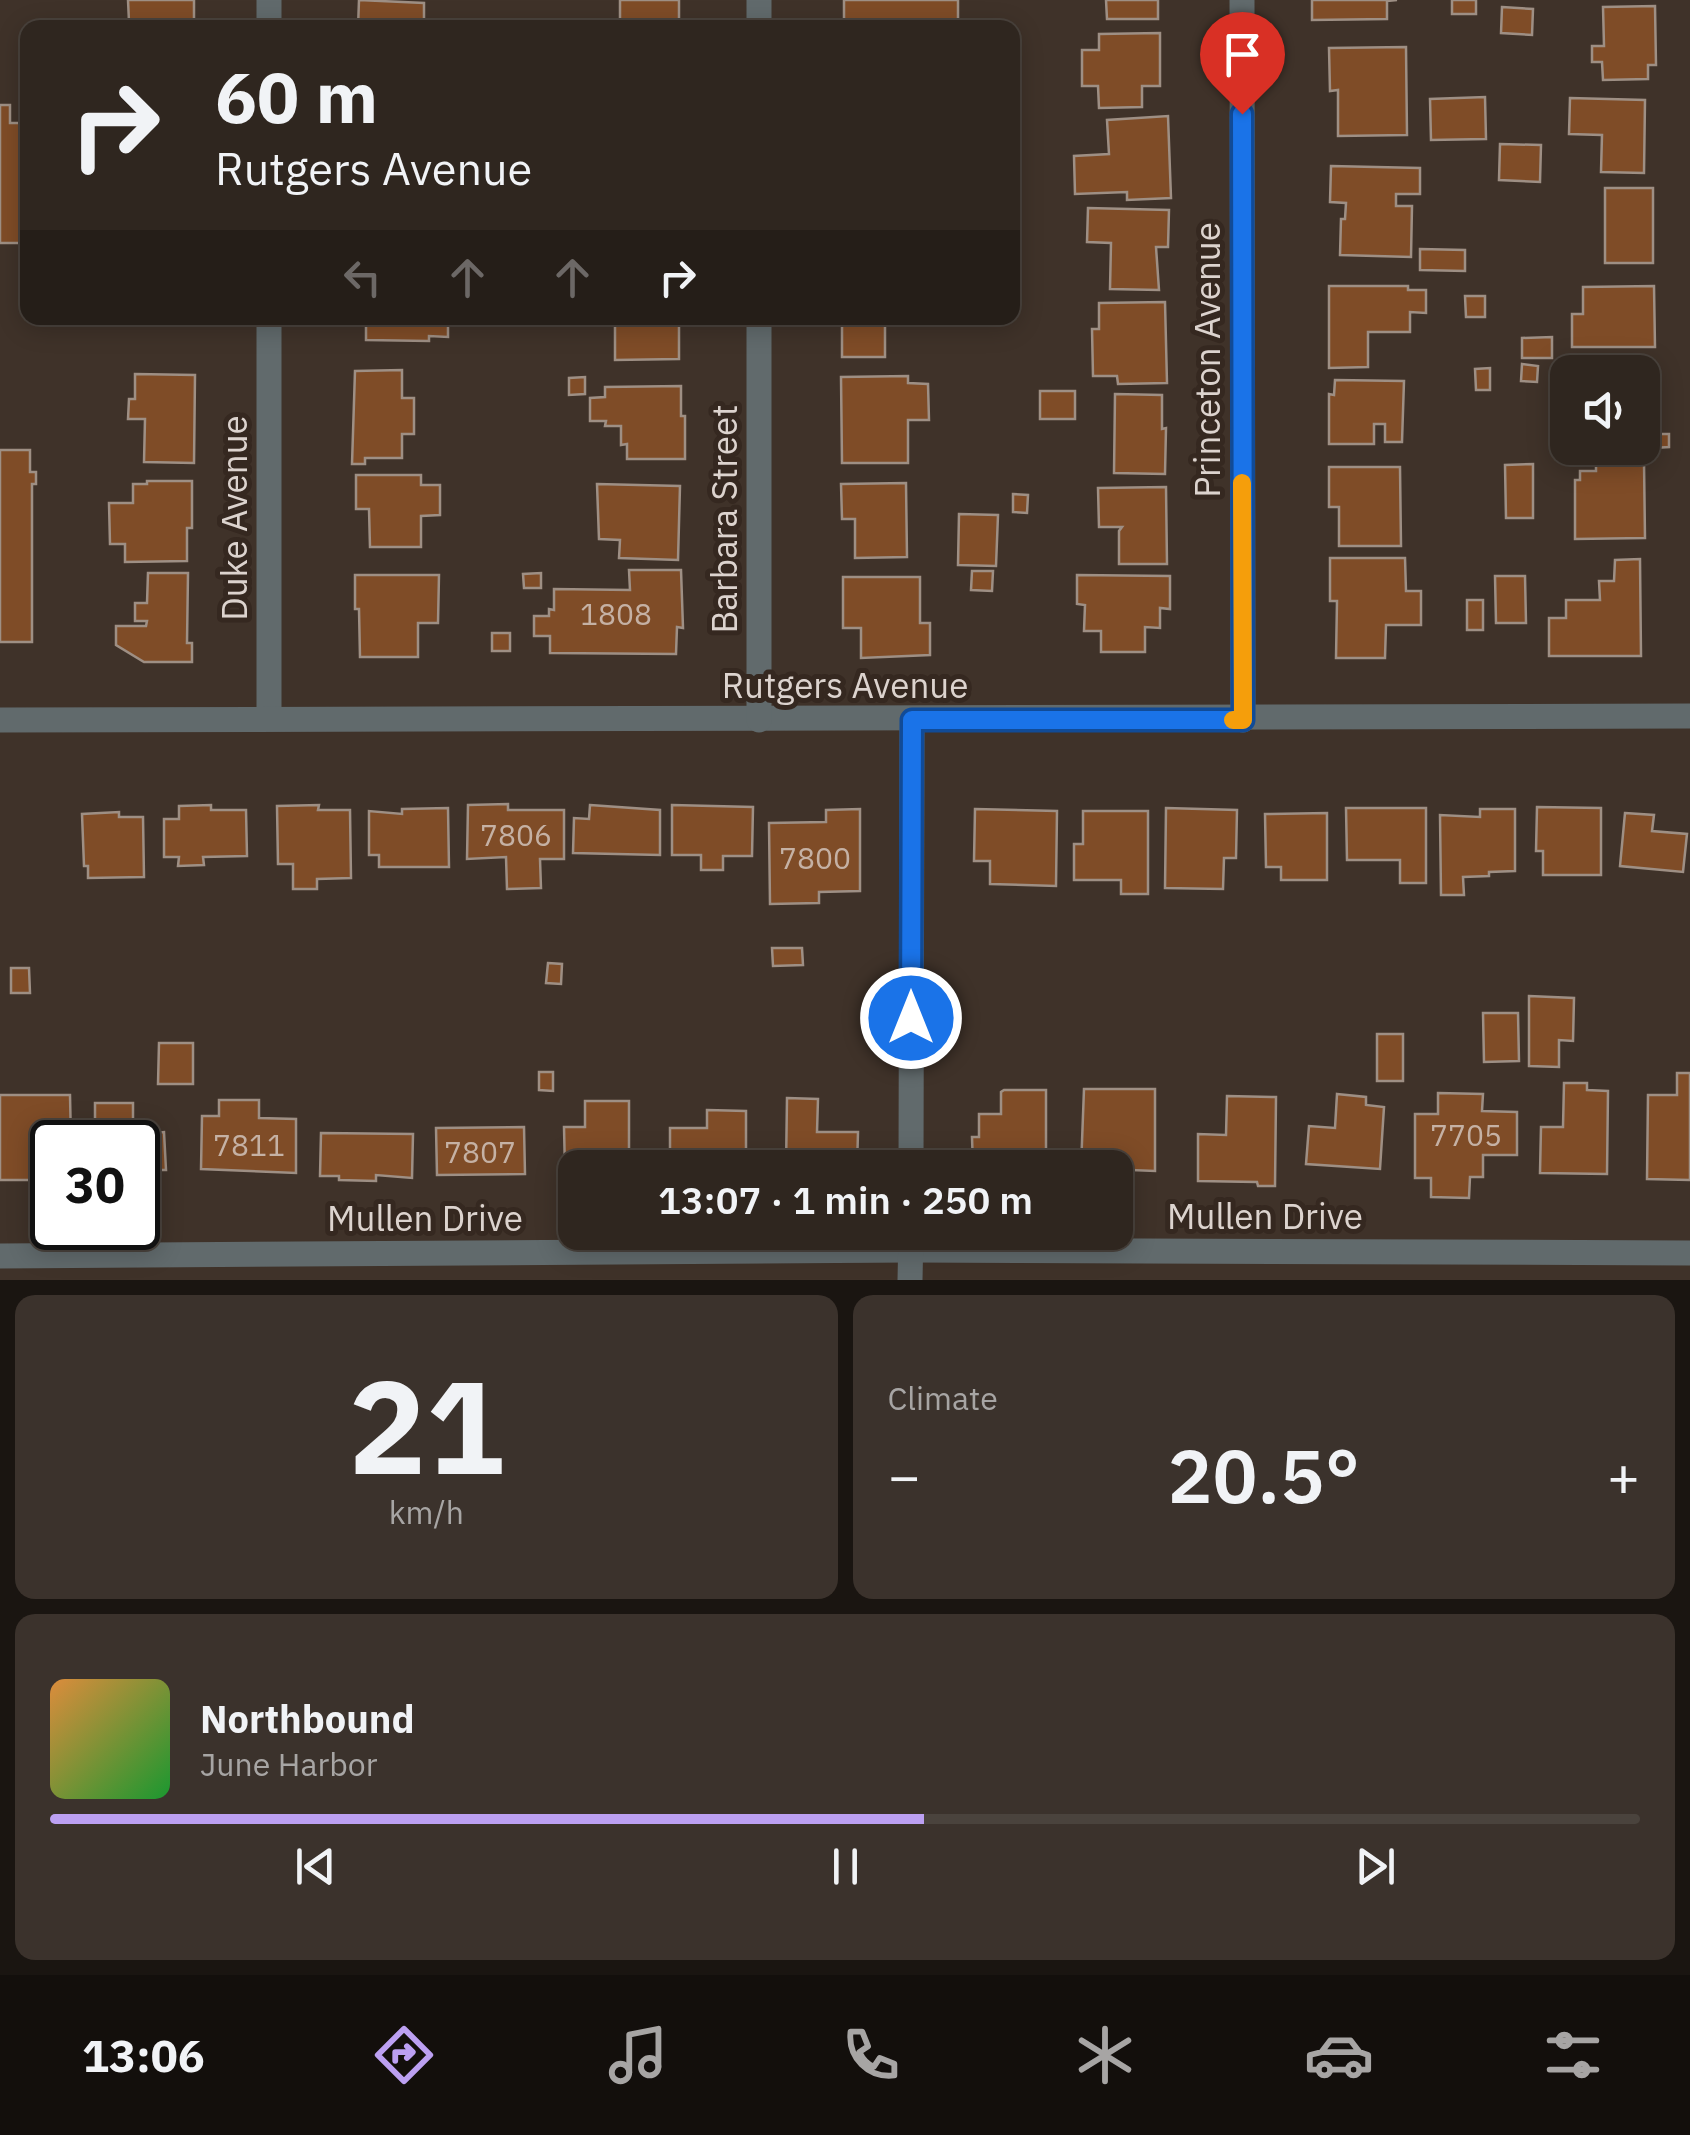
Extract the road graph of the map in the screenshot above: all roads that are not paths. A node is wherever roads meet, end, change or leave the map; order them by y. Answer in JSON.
{"nodes":[{"id":1,"x":1242,"y":0,"type":"edge"},
{"id":2,"x":269,"y":325,"type":"edge"},
{"id":3,"x":759,"y":325,"type":"edge"},
{"id":4,"x":1690,"y":716,"type":"edge"},
{"id":5,"x":270,"y":718,"type":"junction"},
{"id":6,"x":0,"y":720,"type":"edge"},
{"id":7,"x":759,"y":720,"type":"junction"},
{"id":8,"x":912,"y":720,"type":"junction"},
{"id":9,"x":1243,"y":720,"type":"junction"},
{"id":10,"x":911,"y":1150,"type":"edge"},
{"id":11,"x":1133,"y":1244,"type":"edge"},
{"id":12,"x":558,"y":1247,"type":"edge"},
{"id":13,"x":911,"y":1250,"type":"edge"},
{"id":14,"x":1690,"y":1253,"type":"edge"},
{"id":15,"x":0,"y":1256,"type":"edge"},
{"id":16,"x":910,"y":1280,"type":"edge"}],
"edges":[{"from":1,"to":9,"type":"street","name":"Princeton Avenue"},
{"from":2,"to":5,"type":"street","name":"Duke Avenue"},
{"from":3,"to":7,"type":"street","name":"Barbara Street"},
{"from":4,"to":9,"type":"street","name":"Rutgers Avenue"},
{"from":5,"to":6,"type":"street","name":"Rutgers Avenue"},
{"from":5,"to":7,"type":"street","name":"Rutgers Avenue"},
{"from":7,"to":8,"type":"street","name":"Rutgers Avenue"},
{"from":8,"to":9,"type":"street","name":"Rutgers Avenue"},
{"from":8,"to":10,"type":"street"},
{"from":11,"to":14,"type":"street","name":"Mullen Drive"},
{"from":12,"to":15,"type":"street","name":"Mullen Drive"},
{"from":13,"to":16,"type":"street"}]}
